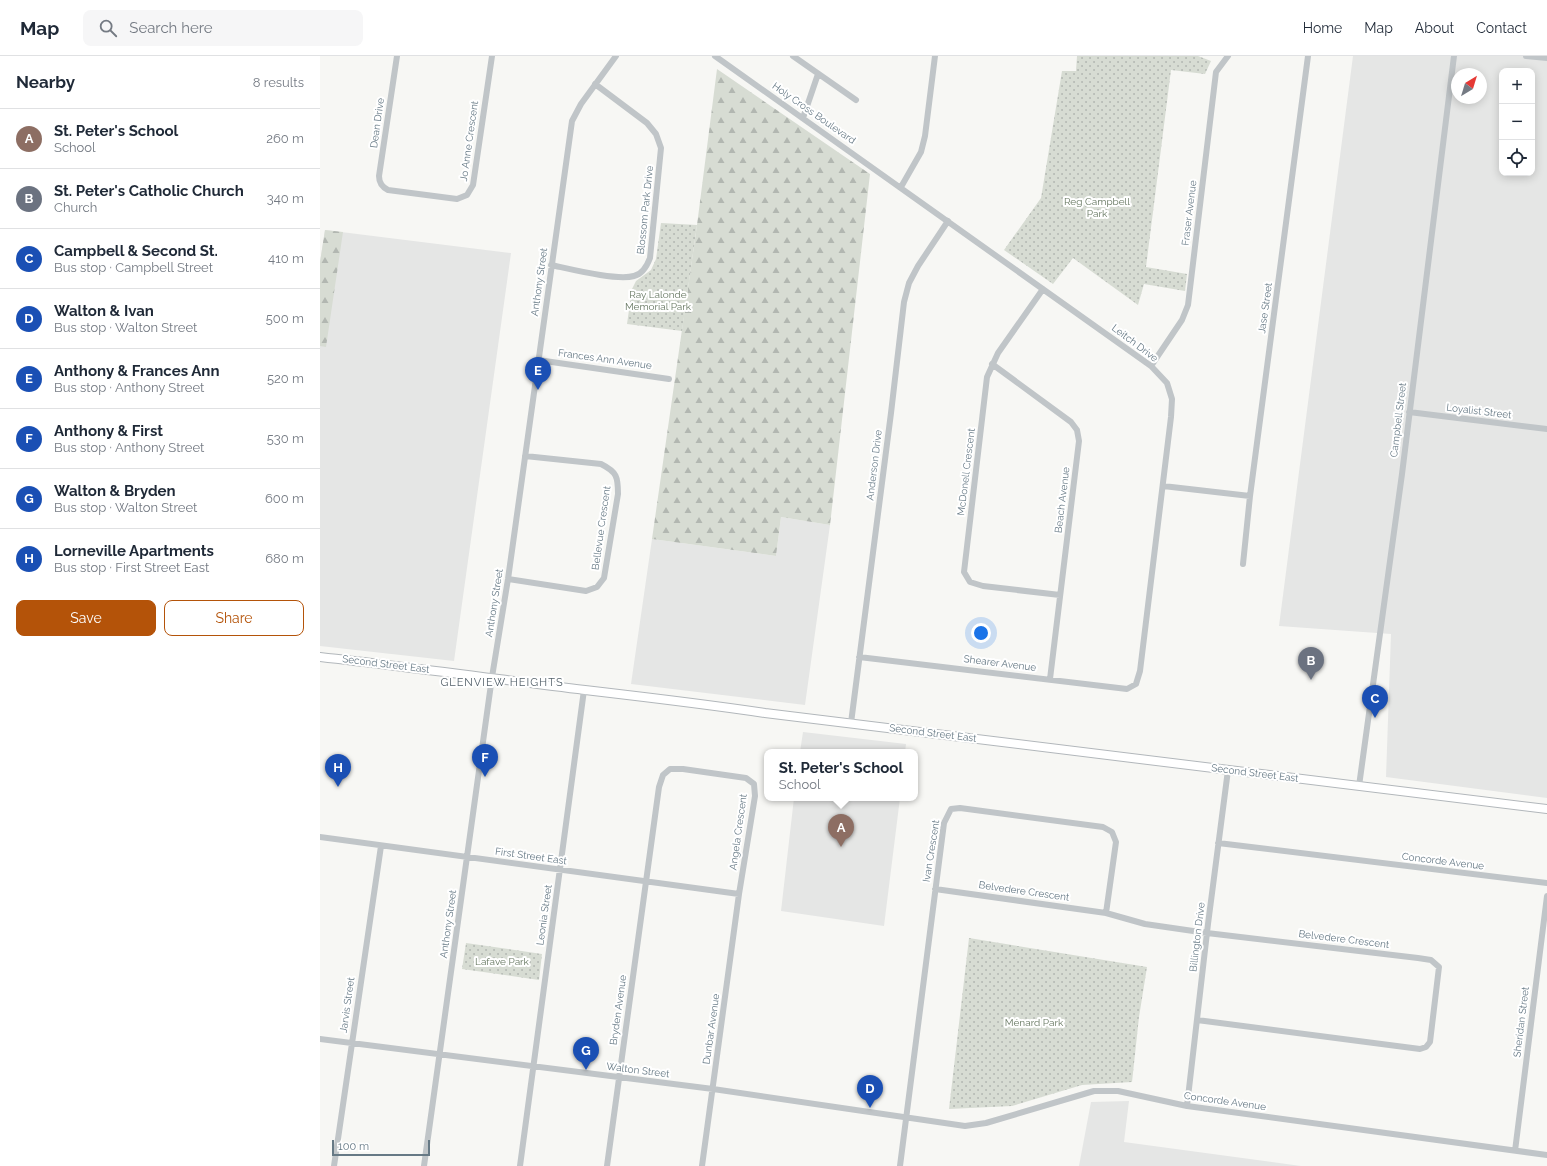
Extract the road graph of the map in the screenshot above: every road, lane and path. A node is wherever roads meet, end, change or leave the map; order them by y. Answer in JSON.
{"nodes":[{"id":1,"x":397,"y":56,"type":"edge"},
{"id":2,"x":492,"y":56,"type":"edge"},
{"id":3,"x":616,"y":56,"type":"edge"},
{"id":4,"x":715,"y":56,"type":"edge"},
{"id":5,"x":793,"y":56,"type":"edge"},
{"id":6,"x":935,"y":56,"type":"edge"},
{"id":7,"x":1228,"y":56,"type":"edge"},
{"id":8,"x":1308,"y":56,"type":"edge"},
{"id":9,"x":1454,"y":56,"type":"edge"},
{"id":10,"x":1526,"y":56,"type":"edge"},
{"id":11,"x":1547,"y":58,"type":"edge"},
{"id":12,"x":818,"y":74,"type":"junction"},
{"id":13,"x":595,"y":84,"type":"junction"},
{"id":14,"x":856,"y":100,"type":"dead end"},
{"id":15,"x":803,"y":118,"type":"junction"},
{"id":16,"x":901,"y":187,"type":"junction"},
{"id":17,"x":388,"y":190,"type":"joint"},
{"id":18,"x":948,"y":221,"type":"junction"},
{"id":19,"x":551,"y":266,"type":"junction"},
{"id":20,"x":1043,"y":289,"type":"junction"},
{"id":21,"x":538,"y":360,"type":"junction"},
{"id":22,"x":992,"y":364,"type":"junction"},
{"id":23,"x":1151,"y":366,"type":"junction"},
{"id":24,"x":669,"y":379,"type":"dead end"},
{"id":25,"x":1409,"y":412,"type":"junction"},
{"id":26,"x":1547,"y":429,"type":"edge"},
{"id":27,"x":525,"y":456,"type":"junction"},
{"id":28,"x":1163,"y":486,"type":"junction"},
{"id":29,"x":1250,"y":496,"type":"junction"},
{"id":30,"x":1243,"y":564,"type":"dead end"},
{"id":31,"x":508,"y":579,"type":"junction"},
{"id":32,"x":1060,"y":595,"type":"junction"},
{"id":33,"x":320,"y":657,"type":"edge"},
{"id":34,"x":859,"y":657,"type":"junction"},
{"id":35,"x":492,"y":678,"type":"junction"},
{"id":36,"x":1050,"y":679,"type":"junction"},
{"id":37,"x":1136,"y":684,"type":"joint"},
{"id":38,"x":584,"y":690,"type":"junction"},
{"id":39,"x":852,"y":723,"type":"junction"},
{"id":40,"x":1228,"y":770,"type":"junction"},
{"id":41,"x":1359,"y":786,"type":"junction"},
{"id":42,"x":1547,"y":809,"type":"edge"},
{"id":43,"x":320,"y":837,"type":"edge"},
{"id":44,"x":1218,"y":843,"type":"junction"},
{"id":45,"x":381,"y":846,"type":"junction"},
{"id":46,"x":467,"y":858,"type":"junction"},
{"id":47,"x":560,"y":870,"type":"junction"},
{"id":48,"x":646,"y":881,"type":"junction"},
{"id":49,"x":1547,"y":883,"type":"edge"},
{"id":50,"x":935,"y":890,"type":"junction"},
{"id":51,"x":739,"y":894,"type":"junction"},
{"id":52,"x":1547,"y":896,"type":"edge"},
{"id":53,"x":1106,"y":913,"type":"junction"},
{"id":54,"x":1207,"y":934,"type":"junction"},
{"id":55,"x":1197,"y":1020,"type":"junction"},
{"id":56,"x":320,"y":1039,"type":"edge"},
{"id":57,"x":352,"y":1043,"type":"junction"},
{"id":58,"x":440,"y":1053,"type":"junction"},
{"id":59,"x":533,"y":1066,"type":"junction"},
{"id":60,"x":619,"y":1077,"type":"junction"},
{"id":61,"x":713,"y":1089,"type":"junction"},
{"id":62,"x":1187,"y":1106,"type":"junction"},
{"id":63,"x":905,"y":1117,"type":"junction"},
{"id":64,"x":1515,"y":1151,"type":"junction"},
{"id":65,"x":1547,"y":1155,"type":"edge"},
{"id":66,"x":334,"y":1166,"type":"edge"},
{"id":67,"x":424,"y":1166,"type":"edge"},
{"id":68,"x":520,"y":1166,"type":"edge"},
{"id":69,"x":607,"y":1166,"type":"edge"},
{"id":70,"x":702,"y":1166,"type":"edge"},
{"id":71,"x":900,"y":1166,"type":"edge"}],
"edges":[{"from":1,"to":17,"type":"street","name":"Dean Drive"},
{"from":2,"to":17,"type":"street","name":"Jo Anne Crescent"},
{"from":3,"to":13,"type":"street","name":"Anthony Street"},
{"from":4,"to":15,"type":"street","name":"Holy Cross Boulevard"},
{"from":5,"to":12,"type":"street"},
{"from":6,"to":16,"type":"street"},
{"from":7,"to":23,"type":"street","name":"Fraser Avenue"},
{"from":8,"to":29,"type":"street","name":"Jase Street"},
{"from":9,"to":25,"type":"street","name":"Campbell Street"},
{"from":10,"to":11,"type":"street"},
{"from":12,"to":14,"type":"street"},
{"from":12,"to":15,"type":"street"},
{"from":13,"to":19,"type":"street","name":"Anthony Street"},
{"from":13,"to":19,"type":"street","name":"Blossom Park Drive"},
{"from":15,"to":16,"type":"street","name":"Holy Cross Boulevard"},
{"from":16,"to":18,"type":"street","name":"Leitch Drive"},
{"from":18,"to":20,"type":"street","name":"Leitch Drive"},
{"from":18,"to":34,"type":"street","name":"Anderson Drive"},
{"from":19,"to":21,"type":"street","name":"Anthony Street"},
{"from":20,"to":22,"type":"street","name":"McDonell Crescent"},
{"from":20,"to":23,"type":"street","name":"Leitch Drive"},
{"from":21,"to":24,"type":"street","name":"Frances Ann Avenue"},
{"from":21,"to":27,"type":"street","name":"Anthony Street"},
{"from":22,"to":32,"type":"street","name":"Beach Avenue"},
{"from":22,"to":32,"type":"street","name":"McDonell Crescent"},
{"from":23,"to":28,"type":"street","name":"Leitch Drive"},
{"from":25,"to":26,"type":"street","name":"Loyalist Street"},
{"from":25,"to":41,"type":"street","name":"Campbell Street"},
{"from":27,"to":31,"type":"street","name":"Anthony Street"},
{"from":27,"to":31,"type":"street","name":"Bellevue Crescent"},
{"from":28,"to":29,"type":"street"},
{"from":28,"to":37,"type":"street","name":"Leitch Drive"},
{"from":29,"to":30,"type":"street","name":"Jase Street"},
{"from":31,"to":35,"type":"street","name":"Anthony Street"},
{"from":32,"to":36,"type":"street","name":"Beach Avenue"},
{"from":33,"to":35,"type":"main road","name":"Second Street East"},
{"from":34,"to":36,"type":"street","name":"Shearer Avenue"},
{"from":34,"to":39,"type":"street","name":"Anderson Drive"},
{"from":35,"to":38,"type":"main road","name":"Second Street East"},
{"from":35,"to":46,"type":"street","name":"Anthony Street"},
{"from":36,"to":37,"type":"street","name":"Shearer Avenue"},
{"from":38,"to":39,"type":"main road","name":"Second Street East"},
{"from":38,"to":47,"type":"street","name":"Leonia Street"},
{"from":39,"to":40,"type":"main road","name":"Second Street East"},
{"from":40,"to":41,"type":"main road","name":"Second Street East"},
{"from":40,"to":44,"type":"street","name":"Billington Drive"},
{"from":41,"to":42,"type":"main road","name":"Second Street East"},
{"from":43,"to":45,"type":"street","name":"First Street East"},
{"from":44,"to":49,"type":"street","name":"Concorde Avenue"},
{"from":44,"to":54,"type":"street","name":"Billington Drive"},
{"from":45,"to":46,"type":"street","name":"First Street East"},
{"from":45,"to":57,"type":"street","name":"Jarvis Street"},
{"from":46,"to":47,"type":"street","name":"First Street East"},
{"from":46,"to":58,"type":"street","name":"Anthony Street"},
{"from":47,"to":48,"type":"street","name":"First Street East"},
{"from":47,"to":59,"type":"street","name":"Leonia Street"},
{"from":48,"to":51,"type":"street","name":"First Street East"},
{"from":48,"to":51,"type":"street","name":"Angela Crescent"},
{"from":48,"to":60,"type":"street","name":"Bryden Avenue"},
{"from":50,"to":53,"type":"street","name":"Belvedere Crescent"},
{"from":50,"to":53,"type":"street","name":"Ivan Crescent"},
{"from":50,"to":63,"type":"street","name":"Ivan Crescent"},
{"from":51,"to":61,"type":"street","name":"Dunbar Avenue"},
{"from":52,"to":64,"type":"street","name":"Sheridan Street"},
{"from":53,"to":54,"type":"street","name":"Belvedere Crescent"},
{"from":54,"to":55,"type":"street","name":"Billington Drive"},
{"from":54,"to":55,"type":"street","name":"Belvedere Crescent"},
{"from":55,"to":62,"type":"street","name":"Billington Drive"},
{"from":56,"to":57,"type":"street","name":"Walton Street"},
{"from":57,"to":58,"type":"street","name":"Walton Street"},
{"from":57,"to":66,"type":"street","name":"Jarvis Street"},
{"from":58,"to":59,"type":"street","name":"Walton Street"},
{"from":58,"to":67,"type":"street","name":"Anthony Street"},
{"from":59,"to":60,"type":"street","name":"Walton Street"},
{"from":59,"to":68,"type":"street","name":"Leonia Street"},
{"from":60,"to":61,"type":"street","name":"Walton Street"},
{"from":60,"to":69,"type":"street","name":"Bryden Avenue"},
{"from":61,"to":63,"type":"street","name":"Walton Street"},
{"from":61,"to":70,"type":"street","name":"Dunbar Avenue"},
{"from":62,"to":63,"type":"street","name":"Concorde Avenue"},
{"from":62,"to":64,"type":"street","name":"Concorde Avenue"},
{"from":63,"to":71,"type":"street","name":"Ivan Crescent"},
{"from":64,"to":65,"type":"street","name":"Concorde Avenue"}]}
